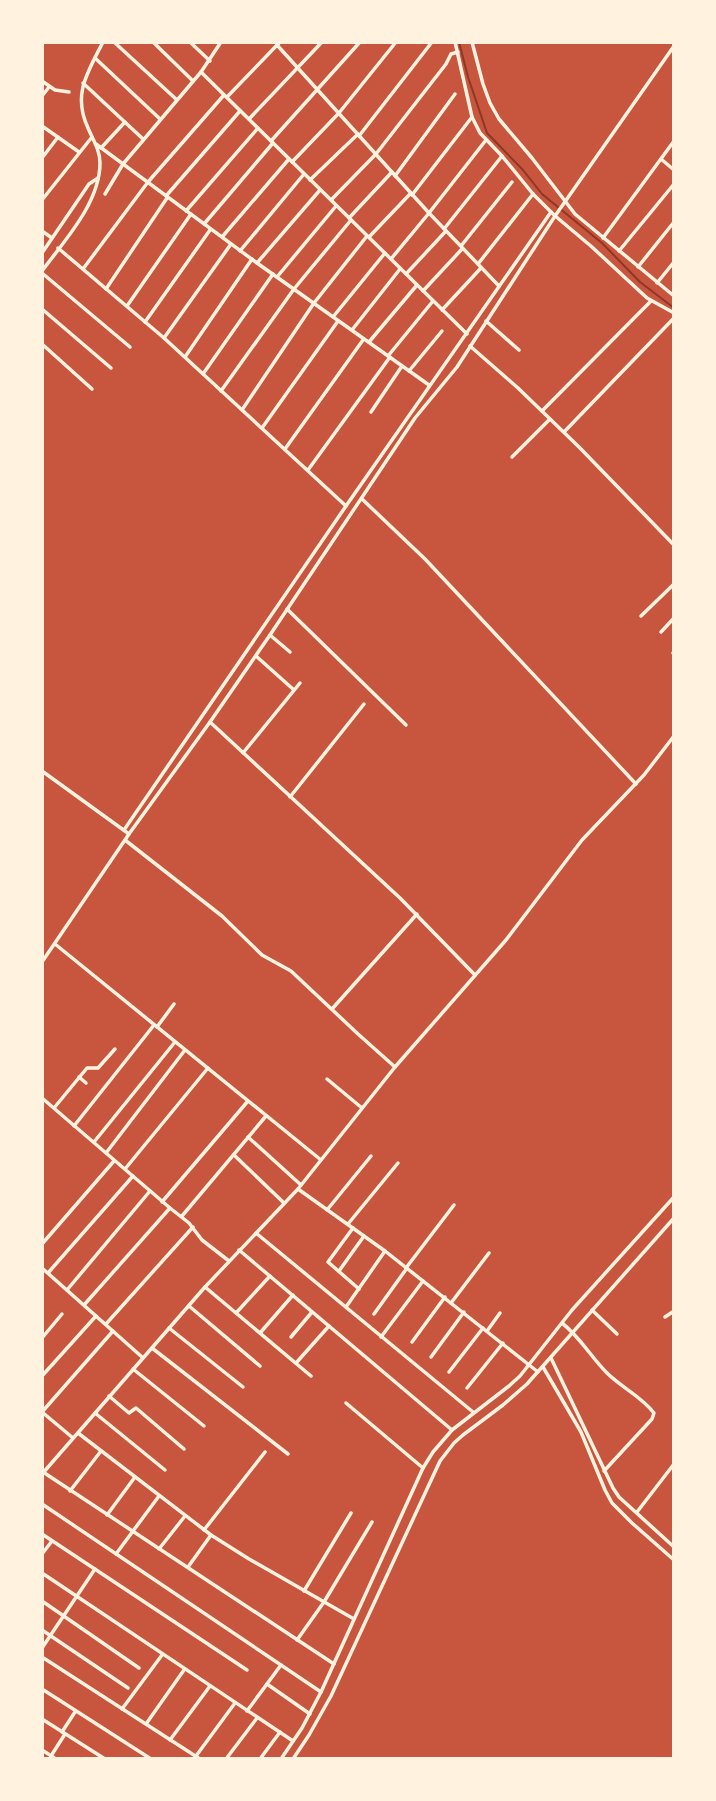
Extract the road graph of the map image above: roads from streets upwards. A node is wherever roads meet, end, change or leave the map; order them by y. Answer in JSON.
{"nodes":[{"id":1,"x":103,"y":42,"type":"edge"},
{"id":2,"x":114,"y":42,"type":"edge"},
{"id":3,"x":153,"y":42,"type":"edge"},
{"id":4,"x":190,"y":42,"type":"edge"},
{"id":5,"x":222,"y":42,"type":"edge"},
{"id":6,"x":321,"y":42,"type":"edge"},
{"id":7,"x":360,"y":42,"type":"edge"},
{"id":8,"x":396,"y":42,"type":"edge"},
{"id":9,"x":432,"y":42,"type":"edge"},
{"id":10,"x":455,"y":42,"type":"edge"},
{"id":11,"x":472,"y":42,"type":"edge"},
{"id":12,"x":279,"y":44,"type":"edge"},
{"id":13,"x":674,"y":46,"type":"edge"},
{"id":14,"x":458,"y":52,"type":"junction"},
{"id":15,"x":95,"y":58,"type":"junction"},
{"id":16,"x":210,"y":61,"type":"junction"},
{"id":17,"x":297,"y":68,"type":"junction"},
{"id":18,"x":201,"y":72,"type":"junction"},
{"id":19,"x":193,"y":81,"type":"junction"},
{"id":20,"x":42,"y":82,"type":"edge"},
{"id":21,"x":83,"y":83,"type":"junction"},
{"id":22,"x":49,"y":87,"type":"junction"},
{"id":23,"x":318,"y":90,"type":"junction"},
{"id":24,"x":69,"y":92,"type":"dead end"},
{"id":25,"x":455,"y":94,"type":"dead end"},
{"id":26,"x":42,"y":96,"type":"edge"},
{"id":27,"x":226,"y":96,"type":"junction"},
{"id":28,"x":177,"y":100,"type":"junction"},
{"id":29,"x":240,"y":111,"type":"junction"},
{"id":30,"x":339,"y":113,"type":"junction"},
{"id":31,"x":472,"y":117,"type":"junction"},
{"id":32,"x":249,"y":119,"type":"junction"},
{"id":33,"x":160,"y":120,"type":"junction"},
{"id":34,"x":125,"y":122,"type":"junction"},
{"id":35,"x":42,"y":126,"type":"edge"},
{"id":36,"x":258,"y":128,"type":"junction"},
{"id":37,"x":358,"y":135,"type":"junction"},
{"id":38,"x":58,"y":137,"type":"junction"},
{"id":39,"x":92,"y":137,"type":"junction"},
{"id":40,"x":143,"y":139,"type":"junction"},
{"id":41,"x":486,"y":140,"type":"junction"},
{"id":42,"x":674,"y":141,"type":"edge"},
{"id":43,"x":272,"y":142,"type":"junction"},
{"id":44,"x":96,"y":144,"type":"junction"},
{"id":45,"x":101,"y":148,"type":"junction"},
{"id":46,"x":79,"y":152,"type":"junction"},
{"id":47,"x":376,"y":154,"type":"junction"},
{"id":48,"x":502,"y":156,"type":"junction"},
{"id":49,"x":42,"y":158,"type":"edge"},
{"id":50,"x":661,"y":159,"type":"junction"},
{"id":51,"x":290,"y":160,"type":"junction"},
{"id":52,"x":123,"y":164,"type":"junction"},
{"id":53,"x":674,"y":170,"type":"edge"},
{"id":54,"x":304,"y":174,"type":"junction"},
{"id":55,"x":394,"y":174,"type":"junction"},
{"id":56,"x":98,"y":177,"type":"junction"},
{"id":57,"x":310,"y":180,"type":"junction"},
{"id":58,"x":148,"y":182,"type":"junction"},
{"id":59,"x":512,"y":182,"type":"dead end"},
{"id":60,"x":674,"y":184,"type":"edge"},
{"id":61,"x":320,"y":189,"type":"junction"},
{"id":62,"x":105,"y":194,"type":"dead end"},
{"id":63,"x":412,"y":194,"type":"junction"},
{"id":64,"x":533,"y":194,"type":"junction"},
{"id":65,"x":167,"y":197,"type":"junction"},
{"id":66,"x":42,"y":200,"type":"edge"},
{"id":67,"x":331,"y":200,"type":"junction"},
{"id":68,"x":565,"y":202,"type":"junction"},
{"id":69,"x":337,"y":206,"type":"junction"},
{"id":70,"x":186,"y":211,"type":"junction"},
{"id":71,"x":429,"y":213,"type":"junction"},
{"id":72,"x":191,"y":214,"type":"junction"},
{"id":73,"x":553,"y":214,"type":"junction"},
{"id":74,"x":350,"y":219,"type":"junction"},
{"id":75,"x":674,"y":222,"type":"edge"},
{"id":76,"x":204,"y":224,"type":"junction"},
{"id":77,"x":211,"y":229,"type":"junction"},
{"id":78,"x":445,"y":230,"type":"junction"},
{"id":79,"x":42,"y":231,"type":"edge"},
{"id":80,"x":222,"y":237,"type":"junction"},
{"id":81,"x":368,"y":237,"type":"junction"},
{"id":82,"x":52,"y":238,"type":"junction"},
{"id":83,"x":603,"y":238,"type":"junction"},
{"id":84,"x":231,"y":244,"type":"junction"},
{"id":85,"x":462,"y":247,"type":"junction"},
{"id":86,"x":58,"y":248,"type":"junction"},
{"id":87,"x":240,"y":251,"type":"junction"},
{"id":88,"x":619,"y":251,"type":"junction"},
{"id":89,"x":42,"y":253,"type":"edge"},
{"id":90,"x":385,"y":253,"type":"junction"},
{"id":91,"x":252,"y":259,"type":"junction"},
{"id":92,"x":390,"y":259,"type":"junction"},
{"id":93,"x":674,"y":262,"type":"edge"},
{"id":94,"x":257,"y":263,"type":"junction"},
{"id":95,"x":479,"y":266,"type":"junction"},
{"id":96,"x":638,"y":267,"type":"junction"},
{"id":97,"x":400,"y":268,"type":"junction"},
{"id":98,"x":83,"y":269,"type":"junction"},
{"id":99,"x":42,"y":270,"type":"edge"},
{"id":100,"x":406,"y":274,"type":"junction"},
{"id":101,"x":275,"y":276,"type":"junction"},
{"id":102,"x":657,"y":283,"type":"junction"},
{"id":103,"x":417,"y":285,"type":"junction"},
{"id":104,"x":499,"y":286,"type":"junction"},
{"id":105,"x":106,"y":289,"type":"junction"},
{"id":106,"x":294,"y":289,"type":"junction"},
{"id":107,"x":423,"y":290,"type":"junction"},
{"id":108,"x":674,"y":296,"type":"edge"},
{"id":109,"x":433,"y":301,"type":"junction"},
{"id":110,"x":651,"y":301,"type":"junction"},
{"id":111,"x":314,"y":303,"type":"junction"},
{"id":112,"x":127,"y":306,"type":"junction"},
{"id":113,"x":42,"y":309,"type":"edge"},
{"id":114,"x":442,"y":310,"type":"junction"},
{"id":115,"x":674,"y":316,"type":"edge"},
{"id":116,"x":333,"y":317,"type":"junction"},
{"id":117,"x":338,"y":321,"type":"junction"},
{"id":118,"x":486,"y":321,"type":"junction"},
{"id":119,"x":145,"y":322,"type":"junction"},
{"id":120,"x":352,"y":330,"type":"junction"},
{"id":121,"x":442,"y":331,"type":"dead end"},
{"id":122,"x":467,"y":334,"type":"junction"},
{"id":123,"x":164,"y":338,"type":"junction"},
{"id":124,"x":364,"y":339,"type":"junction"},
{"id":125,"x":369,"y":342,"type":"junction"},
{"id":126,"x":42,"y":344,"type":"edge"},
{"id":127,"x":470,"y":346,"type":"junction"},
{"id":128,"x":130,"y":347,"type":"dead end"},
{"id":129,"x":519,"y":350,"type":"dead end"},
{"id":130,"x":185,"y":357,"type":"junction"},
{"id":131,"x":389,"y":357,"type":"junction"},
{"id":132,"x":402,"y":366,"type":"junction"},
{"id":133,"x":111,"y":368,"type":"dead end"},
{"id":134,"x":409,"y":371,"type":"junction"},
{"id":135,"x":203,"y":374,"type":"junction"},
{"id":136,"x":429,"y":385,"type":"junction"},
{"id":137,"x":92,"y":389,"type":"dead end"},
{"id":138,"x":221,"y":391,"type":"junction"},
{"id":139,"x":242,"y":410,"type":"junction"},
{"id":140,"x":542,"y":411,"type":"junction"},
{"id":141,"x":371,"y":412,"type":"dead end"},
{"id":142,"x":550,"y":419,"type":"junction"},
{"id":143,"x":262,"y":428,"type":"junction"},
{"id":144,"x":564,"y":432,"type":"junction"},
{"id":145,"x":285,"y":449,"type":"junction"},
{"id":146,"x":512,"y":457,"type":"dead end"},
{"id":147,"x":308,"y":470,"type":"junction"},
{"id":148,"x":362,"y":499,"type":"junction"},
{"id":149,"x":346,"y":506,"type":"junction"},
{"id":150,"x":324,"y":537,"type":"junction"},
{"id":151,"x":331,"y":543,"type":"junction"},
{"id":152,"x":674,"y":545,"type":"edge"},
{"id":153,"x":674,"y":584,"type":"edge"},
{"id":154,"x":287,"y":609,"type":"junction"},
{"id":155,"x":641,"y":617,"type":"dead end"},
{"id":156,"x":674,"y":618,"type":"edge"},
{"id":157,"x":661,"y":632,"type":"dead end"},
{"id":158,"x":270,"y":635,"type":"junction"},
{"id":159,"x":290,"y":652,"type":"dead end"},
{"id":160,"x":255,"y":656,"type":"junction"},
{"id":161,"x":300,"y":683,"type":"dead end"},
{"id":162,"x":294,"y":690,"type":"junction"},
{"id":163,"x":364,"y":704,"type":"dead end"},
{"id":164,"x":210,"y":722,"type":"junction"},
{"id":165,"x":405,"y":725,"type":"dead end"},
{"id":166,"x":674,"y":736,"type":"edge"},
{"id":167,"x":243,"y":753,"type":"junction"},
{"id":168,"x":42,"y":771,"type":"edge"},
{"id":169,"x":636,"y":784,"type":"junction"},
{"id":170,"x":290,"y":797,"type":"junction"},
{"id":171,"x":124,"y":830,"type":"junction"},
{"id":172,"x":129,"y":834,"type":"junction"},
{"id":173,"x":125,"y":840,"type":"junction"},
{"id":174,"x":417,"y":914,"type":"junction"},
{"id":175,"x":55,"y":944,"type":"junction"},
{"id":176,"x":42,"y":962,"type":"edge"},
{"id":177,"x":475,"y":975,"type":"junction"},
{"id":178,"x":174,"y":1004,"type":"dead end"},
{"id":179,"x":332,"y":1009,"type":"junction"},
{"id":180,"x":155,"y":1026,"type":"junction"},
{"id":181,"x":175,"y":1042,"type":"junction"},
{"id":182,"x":115,"y":1049,"type":"dead end"},
{"id":183,"x":185,"y":1050,"type":"junction"},
{"id":184,"x":395,"y":1067,"type":"junction"},
{"id":185,"x":208,"y":1068,"type":"junction"},
{"id":186,"x":79,"y":1077,"type":"junction"},
{"id":187,"x":327,"y":1079,"type":"dead end"},
{"id":188,"x":86,"y":1083,"type":"dead end"},
{"id":189,"x":42,"y":1098,"type":"edge"},
{"id":190,"x":248,"y":1101,"type":"junction"},
{"id":191,"x":54,"y":1108,"type":"junction"},
{"id":192,"x":362,"y":1108,"type":"junction"},
{"id":193,"x":266,"y":1116,"type":"junction"},
{"id":194,"x":74,"y":1126,"type":"junction"},
{"id":195,"x":248,"y":1137,"type":"junction"},
{"id":196,"x":94,"y":1142,"type":"junction"},
{"id":197,"x":106,"y":1153,"type":"junction"},
{"id":198,"x":234,"y":1154,"type":"junction"},
{"id":199,"x":370,"y":1156,"type":"dead end"},
{"id":200,"x":321,"y":1160,"type":"junction"},
{"id":201,"x":115,"y":1161,"type":"junction"},
{"id":202,"x":398,"y":1163,"type":"dead end"},
{"id":203,"x":125,"y":1169,"type":"junction"},
{"id":204,"x":133,"y":1177,"type":"junction"},
{"id":205,"x":300,"y":1187,"type":"junction"},
{"id":206,"x":150,"y":1191,"type":"junction"},
{"id":207,"x":674,"y":1197,"type":"edge"},
{"id":208,"x":162,"y":1202,"type":"junction"},
{"id":209,"x":285,"y":1203,"type":"junction"},
{"id":210,"x":454,"y":1205,"type":"dead end"},
{"id":211,"x":170,"y":1208,"type":"junction"},
{"id":212,"x":327,"y":1210,"type":"junction"},
{"id":213,"x":181,"y":1217,"type":"junction"},
{"id":214,"x":674,"y":1219,"type":"edge"},
{"id":215,"x":348,"y":1224,"type":"junction"},
{"id":216,"x":193,"y":1227,"type":"junction"},
{"id":217,"x":353,"y":1228,"type":"junction"},
{"id":218,"x":256,"y":1233,"type":"junction"},
{"id":219,"x":364,"y":1236,"type":"junction"},
{"id":220,"x":42,"y":1244,"type":"edge"},
{"id":221,"x":239,"y":1250,"type":"junction"},
{"id":222,"x":385,"y":1251,"type":"junction"},
{"id":223,"x":489,"y":1253,"type":"dead end"},
{"id":224,"x":229,"y":1261,"type":"junction"},
{"id":225,"x":42,"y":1268,"type":"edge"},
{"id":226,"x":407,"y":1268,"type":"junction"},
{"id":227,"x":338,"y":1272,"type":"junction"},
{"id":228,"x":48,"y":1273,"type":"junction"},
{"id":229,"x":270,"y":1276,"type":"junction"},
{"id":230,"x":423,"y":1281,"type":"junction"},
{"id":231,"x":205,"y":1287,"type":"junction"},
{"id":232,"x":359,"y":1289,"type":"junction"},
{"id":233,"x":67,"y":1290,"type":"junction"},
{"id":234,"x":293,"y":1295,"type":"junction"},
{"id":235,"x":444,"y":1297,"type":"junction"},
{"id":236,"x":451,"y":1303,"type":"junction"},
{"id":237,"x":84,"y":1305,"type":"junction"},
{"id":238,"x":189,"y":1306,"type":"junction"},
{"id":239,"x":346,"y":1307,"type":"junction"},
{"id":240,"x":592,"y":1310,"type":"junction"},
{"id":241,"x":312,"y":1311,"type":"junction"},
{"id":242,"x":674,"y":1311,"type":"edge"},
{"id":243,"x":464,"y":1312,"type":"junction"},
{"id":244,"x":236,"y":1313,"type":"junction"},
{"id":245,"x":500,"y":1313,"type":"dead end"},
{"id":246,"x":62,"y":1314,"type":"dead end"},
{"id":247,"x":374,"y":1314,"type":"dead end"},
{"id":248,"x":96,"y":1315,"type":"junction"},
{"id":249,"x":666,"y":1317,"type":"dead end"},
{"id":250,"x":562,"y":1323,"type":"junction"},
{"id":251,"x":106,"y":1324,"type":"junction"},
{"id":252,"x":329,"y":1326,"type":"junction"},
{"id":253,"x":169,"y":1328,"type":"junction"},
{"id":254,"x":485,"y":1329,"type":"junction"},
{"id":255,"x":113,"y":1331,"type":"junction"},
{"id":256,"x":573,"y":1332,"type":"junction"},
{"id":257,"x":260,"y":1333,"type":"junction"},
{"id":258,"x":617,"y":1334,"type":"dead end"},
{"id":259,"x":291,"y":1337,"type":"dead end"},
{"id":260,"x":381,"y":1337,"type":"junction"},
{"id":261,"x":42,"y":1338,"type":"edge"},
{"id":262,"x":412,"y":1342,"type":"dead end"},
{"id":263,"x":503,"y":1343,"type":"junction"},
{"id":264,"x":152,"y":1348,"type":"junction"},
{"id":265,"x":143,"y":1357,"type":"junction"},
{"id":266,"x":431,"y":1357,"type":"dead end"},
{"id":267,"x":551,"y":1357,"type":"junction"},
{"id":268,"x":296,"y":1363,"type":"junction"},
{"id":269,"x":529,"y":1365,"type":"junction"},
{"id":270,"x":260,"y":1366,"type":"dead end"},
{"id":271,"x":543,"y":1367,"type":"junction"},
{"id":272,"x":133,"y":1369,"type":"junction"},
{"id":273,"x":449,"y":1371,"type":"dead end"},
{"id":274,"x":538,"y":1372,"type":"junction"},
{"id":275,"x":42,"y":1376,"type":"edge"},
{"id":276,"x":311,"y":1376,"type":"dead end"},
{"id":277,"x":243,"y":1387,"type":"dead end"},
{"id":278,"x":467,"y":1388,"type":"dead end"},
{"id":279,"x":109,"y":1396,"type":"junction"},
{"id":280,"x":346,"y":1404,"type":"dead end"},
{"id":281,"x":42,"y":1412,"type":"edge"},
{"id":282,"x":95,"y":1413,"type":"junction"},
{"id":283,"x":473,"y":1413,"type":"junction"},
{"id":284,"x":204,"y":1426,"type":"dead end"},
{"id":285,"x":452,"y":1430,"type":"junction"},
{"id":286,"x":78,"y":1433,"type":"junction"},
{"id":287,"x":73,"y":1438,"type":"junction"},
{"id":288,"x":184,"y":1449,"type":"dead end"},
{"id":289,"x":101,"y":1451,"type":"junction"},
{"id":290,"x":265,"y":1452,"type":"dead end"},
{"id":291,"x":288,"y":1454,"type":"dead end"},
{"id":292,"x":674,"y":1464,"type":"edge"},
{"id":293,"x":424,"y":1468,"type":"junction"},
{"id":294,"x":166,"y":1470,"type":"dead end"},
{"id":295,"x":604,"y":1471,"type":"junction"},
{"id":296,"x":43,"y":1473,"type":"edge"},
{"id":297,"x":135,"y":1477,"type":"junction"},
{"id":298,"x":70,"y":1490,"type":"junction"},
{"id":299,"x":159,"y":1496,"type":"junction"},
{"id":300,"x":42,"y":1504,"type":"edge"},
{"id":301,"x":636,"y":1512,"type":"junction"},
{"id":302,"x":351,"y":1513,"type":"dead end"},
{"id":303,"x":107,"y":1515,"type":"junction"},
{"id":304,"x":185,"y":1516,"type":"junction"},
{"id":305,"x":372,"y":1522,"type":"dead end"},
{"id":306,"x":649,"y":1523,"type":"junction"},
{"id":307,"x":204,"y":1530,"type":"junction"},
{"id":308,"x":642,"y":1531,"type":"junction"},
{"id":309,"x":132,"y":1532,"type":"junction"},
{"id":310,"x":42,"y":1534,"type":"edge"},
{"id":311,"x":211,"y":1535,"type":"junction"},
{"id":312,"x":52,"y":1541,"type":"junction"},
{"id":313,"x":674,"y":1547,"type":"edge"},
{"id":314,"x":159,"y":1549,"type":"junction"},
{"id":315,"x":42,"y":1554,"type":"edge"},
{"id":316,"x":116,"y":1554,"type":"junction"},
{"id":317,"x":674,"y":1560,"type":"edge"},
{"id":318,"x":187,"y":1568,"type":"junction"},
{"id":319,"x":95,"y":1569,"type":"junction"},
{"id":320,"x":42,"y":1573,"type":"edge"},
{"id":321,"x":304,"y":1591,"type":"junction"},
{"id":322,"x":77,"y":1597,"type":"junction"},
{"id":323,"x":42,"y":1601,"type":"edge"},
{"id":324,"x":324,"y":1602,"type":"junction"},
{"id":325,"x":64,"y":1616,"type":"junction"},
{"id":326,"x":354,"y":1619,"type":"junction"},
{"id":327,"x":42,"y":1630,"type":"edge"},
{"id":328,"x":50,"y":1636,"type":"junction"},
{"id":329,"x":297,"y":1640,"type":"junction"},
{"id":330,"x":42,"y":1648,"type":"edge"},
{"id":331,"x":162,"y":1655,"type":"junction"},
{"id":332,"x":42,"y":1657,"type":"edge"},
{"id":333,"x":334,"y":1664,"type":"junction"},
{"id":334,"x":281,"y":1665,"type":"junction"},
{"id":335,"x":139,"y":1668,"type":"dead end"},
{"id":336,"x":184,"y":1670,"type":"junction"},
{"id":337,"x":247,"y":1670,"type":"dead end"},
{"id":338,"x":267,"y":1684,"type":"junction"},
{"id":339,"x":210,"y":1686,"type":"junction"},
{"id":340,"x":128,"y":1688,"type":"dead end"},
{"id":341,"x":42,"y":1689,"type":"edge"},
{"id":342,"x":321,"y":1692,"type":"junction"},
{"id":343,"x":235,"y":1703,"type":"junction"},
{"id":344,"x":122,"y":1709,"type":"junction"},
{"id":345,"x":247,"y":1711,"type":"junction"},
{"id":346,"x":75,"y":1712,"type":"junction"},
{"id":347,"x":310,"y":1714,"type":"junction"},
{"id":348,"x":257,"y":1718,"type":"junction"},
{"id":349,"x":42,"y":1719,"type":"edge"},
{"id":350,"x":146,"y":1724,"type":"junction"},
{"id":351,"x":279,"y":1732,"type":"junction"},
{"id":352,"x":64,"y":1733,"type":"junction"},
{"id":353,"x":170,"y":1740,"type":"junction"},
{"id":354,"x":293,"y":1741,"type":"junction"},
{"id":355,"x":42,"y":1750,"type":"edge"},
{"id":356,"x":51,"y":1756,"type":"junction"},
{"id":357,"x":198,"y":1758,"type":"edge"},
{"id":358,"x":56,"y":1759,"type":"edge"},
{"id":359,"x":105,"y":1759,"type":"edge"},
{"id":360,"x":151,"y":1759,"type":"edge"},
{"id":361,"x":226,"y":1759,"type":"edge"},
{"id":362,"x":260,"y":1759,"type":"edge"},
{"id":363,"x":281,"y":1759,"type":"edge"},
{"id":364,"x":293,"y":1759,"type":"edge"}],
"edges":[{"from":1,"to":15,"type":"street"},
{"from":2,"to":28,"type":"street"},
{"from":3,"to":19,"type":"street"},
{"from":4,"to":16,"type":"street"},
{"from":5,"to":16,"type":"street"},
{"from":6,"to":17,"type":"street"},
{"from":7,"to":23,"type":"street"},
{"from":8,"to":30,"type":"street"},
{"from":9,"to":37,"type":"street"},
{"from":10,"to":14,"type":"street"},
{"from":11,"to":68,"type":"street"},
{"from":12,"to":17,"type":"street"},
{"from":12,"to":27,"type":"street"},
{"from":13,"to":68,"type":"street"},
{"from":14,"to":31,"type":"street"},
{"from":14,"to":47,"type":"street"},
{"from":15,"to":21,"type":"street"},
{"from":15,"to":33,"type":"street"},
{"from":16,"to":18,"type":"street"},
{"from":17,"to":23,"type":"street"},
{"from":17,"to":32,"type":"street"},
{"from":18,"to":19,"type":"street"},
{"from":18,"to":27,"type":"street"},
{"from":19,"to":28,"type":"street"},
{"from":20,"to":22,"type":"street"},
{"from":21,"to":34,"type":"street"},
{"from":21,"to":39,"type":"street"},
{"from":22,"to":24,"type":"street"},
{"from":22,"to":26,"type":"street"},
{"from":23,"to":30,"type":"street"},
{"from":23,"to":43,"type":"street"},
{"from":25,"to":55,"type":"street"},
{"from":27,"to":29,"type":"street"},
{"from":27,"to":58,"type":"street"},
{"from":28,"to":33,"type":"street"},
{"from":29,"to":32,"type":"street"},
{"from":29,"to":65,"type":"street"},
{"from":30,"to":37,"type":"street"},
{"from":30,"to":51,"type":"street"},
{"from":31,"to":41,"type":"street"},
{"from":31,"to":63,"type":"street"},
{"from":32,"to":36,"type":"street"},
{"from":33,"to":40,"type":"street"},
{"from":34,"to":40,"type":"street"},
{"from":34,"to":45,"type":"street"},
{"from":35,"to":38,"type":"street"},
{"from":36,"to":43,"type":"street"},
{"from":36,"to":70,"type":"street"},
{"from":37,"to":47,"type":"street"},
{"from":37,"to":57,"type":"street"},
{"from":38,"to":46,"type":"street"},
{"from":38,"to":49,"type":"street"},
{"from":39,"to":44,"type":"street"},
{"from":39,"to":46,"type":"street"},
{"from":40,"to":52,"type":"street"},
{"from":41,"to":48,"type":"street"},
{"from":41,"to":71,"type":"street"},
{"from":42,"to":50,"type":"street"},
{"from":43,"to":51,"type":"street"},
{"from":43,"to":76,"type":"street"},
{"from":44,"to":45,"type":"street"},
{"from":44,"to":56,"type":"street"},
{"from":45,"to":52,"type":"street"},
{"from":46,"to":66,"type":"street"},
{"from":47,"to":55,"type":"street"},
{"from":47,"to":67,"type":"street"},
{"from":48,"to":64,"type":"street"},
{"from":48,"to":78,"type":"street"},
{"from":50,"to":53,"type":"street"},
{"from":50,"to":83,"type":"street"},
{"from":51,"to":54,"type":"street"},
{"from":51,"to":80,"type":"street"},
{"from":52,"to":58,"type":"street"},
{"from":52,"to":62,"type":"street"},
{"from":54,"to":57,"type":"street"},
{"from":54,"to":87,"type":"street"},
{"from":55,"to":63,"type":"street"},
{"from":55,"to":74,"type":"street"},
{"from":56,"to":82,"type":"street"},
{"from":56,"to":86,"type":"street"},
{"from":57,"to":61,"type":"street"},
{"from":58,"to":65,"type":"street"},
{"from":58,"to":98,"type":"street"},
{"from":59,"to":85,"type":"street"},
{"from":60,"to":88,"type":"street"},
{"from":61,"to":67,"type":"street"},
{"from":61,"to":94,"type":"street"},
{"from":63,"to":71,"type":"street"},
{"from":63,"to":81,"type":"street"},
{"from":64,"to":73,"type":"street"},
{"from":64,"to":95,"type":"street"},
{"from":65,"to":70,"type":"street"},
{"from":65,"to":105,"type":"street"},
{"from":67,"to":69,"type":"street"},
{"from":68,"to":73,"type":"street"},
{"from":68,"to":83,"type":"street"},
{"from":69,"to":74,"type":"street"},
{"from":69,"to":101,"type":"street"},
{"from":70,"to":72,"type":"street"},
{"from":71,"to":78,"type":"street"},
{"from":71,"to":92,"type":"street"},
{"from":72,"to":76,"type":"street"},
{"from":72,"to":112,"type":"street"},
{"from":73,"to":104,"type":"street"},
{"from":73,"to":110,"type":"street"},
{"from":73,"to":118,"type":"street"},
{"from":74,"to":81,"type":"street"},
{"from":74,"to":106,"type":"street"},
{"from":75,"to":96,"type":"street"},
{"from":76,"to":77,"type":"street"},
{"from":77,"to":80,"type":"street"},
{"from":77,"to":119,"type":"street"},
{"from":78,"to":85,"type":"street"},
{"from":78,"to":100,"type":"street"},
{"from":79,"to":82,"type":"street"},
{"from":80,"to":84,"type":"street"},
{"from":81,"to":90,"type":"street"},
{"from":81,"to":111,"type":"street"},
{"from":82,"to":89,"type":"street"},
{"from":83,"to":88,"type":"street"},
{"from":84,"to":87,"type":"street"},
{"from":84,"to":123,"type":"street"},
{"from":85,"to":95,"type":"street"},
{"from":85,"to":107,"type":"street"},
{"from":86,"to":98,"type":"street"},
{"from":86,"to":99,"type":"street"},
{"from":87,"to":91,"type":"street"},
{"from":88,"to":96,"type":"street"},
{"from":90,"to":92,"type":"street"},
{"from":90,"to":116,"type":"street"},
{"from":91,"to":94,"type":"street"},
{"from":91,"to":130,"type":"street"},
{"from":92,"to":97,"type":"street"},
{"from":93,"to":102,"type":"street"},
{"from":94,"to":101,"type":"street"},
{"from":95,"to":104,"type":"street"},
{"from":95,"to":114,"type":"street"},
{"from":96,"to":102,"type":"street"},
{"from":97,"to":100,"type":"street"},
{"from":97,"to":120,"type":"street"},
{"from":98,"to":105,"type":"street"},
{"from":99,"to":128,"type":"street"},
{"from":100,"to":103,"type":"street"},
{"from":101,"to":106,"type":"street"},
{"from":101,"to":135,"type":"street"},
{"from":102,"to":108,"type":"street"},
{"from":103,"to":107,"type":"street"},
{"from":103,"to":125,"type":"street"},
{"from":104,"to":122,"type":"street"},
{"from":105,"to":112,"type":"street"},
{"from":106,"to":111,"type":"street"},
{"from":106,"to":138,"type":"street"},
{"from":107,"to":109,"type":"street"},
{"from":109,"to":114,"type":"street"},
{"from":109,"to":131,"type":"street"},
{"from":110,"to":115,"type":"street"},
{"from":110,"to":140,"type":"street"},
{"from":111,"to":116,"type":"street"},
{"from":111,"to":139,"type":"street"},
{"from":112,"to":119,"type":"street"},
{"from":113,"to":133,"type":"street"},
{"from":114,"to":122,"type":"street"},
{"from":115,"to":144,"type":"street"},
{"from":116,"to":117,"type":"street"},
{"from":117,"to":120,"type":"street"},
{"from":117,"to":143,"type":"street"},
{"from":118,"to":127,"type":"street"},
{"from":118,"to":129,"type":"street"},
{"from":119,"to":123,"type":"street"},
{"from":120,"to":124,"type":"street"},
{"from":121,"to":134,"type":"street"},
{"from":122,"to":136,"type":"street"},
{"from":123,"to":130,"type":"street"},
{"from":124,"to":125,"type":"street"},
{"from":124,"to":145,"type":"street"},
{"from":125,"to":131,"type":"street"},
{"from":126,"to":137,"type":"street"},
{"from":127,"to":140,"type":"street"},
{"from":127,"to":148,"type":"street"},
{"from":130,"to":135,"type":"street"},
{"from":131,"to":132,"type":"street"},
{"from":131,"to":147,"type":"street"},
{"from":132,"to":134,"type":"street"},
{"from":132,"to":141,"type":"street"},
{"from":134,"to":136,"type":"street"},
{"from":135,"to":138,"type":"street"},
{"from":136,"to":149,"type":"street"},
{"from":138,"to":139,"type":"street"},
{"from":139,"to":143,"type":"street"},
{"from":140,"to":142,"type":"street"},
{"from":142,"to":144,"type":"street"},
{"from":142,"to":146,"type":"street"},
{"from":143,"to":145,"type":"street"},
{"from":144,"to":152,"type":"street"},
{"from":145,"to":147,"type":"street"},
{"from":147,"to":149,"type":"street"},
{"from":148,"to":151,"type":"street"},
{"from":148,"to":169,"type":"street"},
{"from":149,"to":150,"type":"street"},
{"from":150,"to":151,"type":"street"},
{"from":150,"to":171,"type":"street"},
{"from":151,"to":154,"type":"street"},
{"from":153,"to":155,"type":"street"},
{"from":154,"to":158,"type":"street"},
{"from":154,"to":165,"type":"street"},
{"from":156,"to":157,"type":"street"},
{"from":158,"to":159,"type":"street"},
{"from":158,"to":160,"type":"street"},
{"from":160,"to":162,"type":"street"},
{"from":160,"to":164,"type":"street"},
{"from":161,"to":162,"type":"street"},
{"from":162,"to":167,"type":"street"},
{"from":163,"to":170,"type":"street"},
{"from":164,"to":167,"type":"street"},
{"from":164,"to":172,"type":"street"},
{"from":166,"to":169,"type":"street"},
{"from":167,"to":170,"type":"street"},
{"from":168,"to":171,"type":"street"},
{"from":169,"to":177,"type":"street"},
{"from":170,"to":174,"type":"street"},
{"from":171,"to":172,"type":"street"},
{"from":172,"to":173,"type":"street"},
{"from":173,"to":175,"type":"street"},
{"from":173,"to":179,"type":"street"},
{"from":174,"to":177,"type":"street"},
{"from":174,"to":179,"type":"street"},
{"from":175,"to":176,"type":"street"},
{"from":175,"to":180,"type":"street"},
{"from":177,"to":184,"type":"street"},
{"from":178,"to":180,"type":"street"},
{"from":179,"to":184,"type":"street"},
{"from":180,"to":181,"type":"street"},
{"from":180,"to":194,"type":"street"},
{"from":181,"to":183,"type":"street"},
{"from":181,"to":196,"type":"street"},
{"from":182,"to":186,"type":"street"},
{"from":183,"to":185,"type":"street"},
{"from":183,"to":197,"type":"street"},
{"from":184,"to":192,"type":"street"},
{"from":185,"to":190,"type":"street"},
{"from":185,"to":203,"type":"street"},
{"from":186,"to":188,"type":"street"},
{"from":186,"to":191,"type":"street"},
{"from":187,"to":192,"type":"street"},
{"from":189,"to":191,"type":"street"},
{"from":190,"to":193,"type":"street"},
{"from":190,"to":208,"type":"street"},
{"from":191,"to":194,"type":"street"},
{"from":192,"to":200,"type":"street"},
{"from":193,"to":195,"type":"street"},
{"from":193,"to":200,"type":"street"},
{"from":194,"to":196,"type":"street"},
{"from":195,"to":198,"type":"street"},
{"from":195,"to":205,"type":"street"},
{"from":196,"to":197,"type":"street"},
{"from":197,"to":201,"type":"street"},
{"from":198,"to":209,"type":"street"},
{"from":198,"to":213,"type":"street"},
{"from":199,"to":212,"type":"street"},
{"from":200,"to":205,"type":"street"},
{"from":201,"to":203,"type":"street"},
{"from":201,"to":220,"type":"street"},
{"from":202,"to":215,"type":"street"},
{"from":203,"to":204,"type":"street"},
{"from":204,"to":206,"type":"street"},
{"from":204,"to":228,"type":"street"},
{"from":205,"to":209,"type":"street"},
{"from":205,"to":212,"type":"street"},
{"from":206,"to":208,"type":"street"},
{"from":206,"to":233,"type":"street"},
{"from":207,"to":250,"type":"street"},
{"from":208,"to":211,"type":"street"},
{"from":209,"to":218,"type":"street"},
{"from":210,"to":226,"type":"street"},
{"from":211,"to":213,"type":"street"},
{"from":211,"to":237,"type":"street"},
{"from":212,"to":215,"type":"street"},
{"from":213,"to":216,"type":"street"},
{"from":214,"to":240,"type":"street"},
{"from":215,"to":217,"type":"street"},
{"from":216,"to":224,"type":"street"},
{"from":216,"to":251,"type":"street"},
{"from":217,"to":219,"type":"street"},
{"from":217,"to":227,"type":"street"},
{"from":218,"to":221,"type":"street"},
{"from":218,"to":239,"type":"street"},
{"from":219,"to":222,"type":"street"},
{"from":219,"to":227,"type":"street"},
{"from":221,"to":224,"type":"street"},
{"from":221,"to":229,"type":"street"},
{"from":222,"to":226,"type":"street"},
{"from":222,"to":232,"type":"street"},
{"from":223,"to":236,"type":"street"},
{"from":224,"to":231,"type":"street"},
{"from":225,"to":228,"type":"street"},
{"from":226,"to":230,"type":"street"},
{"from":226,"to":247,"type":"street"},
{"from":227,"to":232,"type":"street"},
{"from":228,"to":233,"type":"street"},
{"from":229,"to":234,"type":"street"},
{"from":229,"to":244,"type":"street"},
{"from":230,"to":235,"type":"street"},
{"from":230,"to":260,"type":"street"},
{"from":231,"to":238,"type":"street"},
{"from":231,"to":244,"type":"street"},
{"from":232,"to":239,"type":"street"},
{"from":233,"to":237,"type":"street"},
{"from":234,"to":241,"type":"street"},
{"from":234,"to":257,"type":"street"},
{"from":235,"to":236,"type":"street"},
{"from":235,"to":262,"type":"street"},
{"from":236,"to":243,"type":"street"},
{"from":237,"to":248,"type":"street"},
{"from":238,"to":253,"type":"street"},
{"from":238,"to":270,"type":"street"},
{"from":239,"to":260,"type":"street"},
{"from":240,"to":256,"type":"street"},
{"from":240,"to":258,"type":"street"},
{"from":241,"to":252,"type":"street"},
{"from":241,"to":259,"type":"street"},
{"from":242,"to":249,"type":"street"},
{"from":243,"to":254,"type":"street"},
{"from":243,"to":266,"type":"street"},
{"from":244,"to":257,"type":"street"},
{"from":245,"to":254,"type":"street"},
{"from":246,"to":261,"type":"street"},
{"from":248,"to":251,"type":"street"},
{"from":248,"to":275,"type":"street"},
{"from":250,"to":256,"type":"street"},
{"from":250,"to":269,"type":"street"},
{"from":251,"to":255,"type":"street"},
{"from":252,"to":268,"type":"street"},
{"from":252,"to":285,"type":"street"},
{"from":253,"to":264,"type":"street"},
{"from":253,"to":277,"type":"street"},
{"from":254,"to":263,"type":"street"},
{"from":254,"to":273,"type":"street"},
{"from":255,"to":265,"type":"street"},
{"from":255,"to":281,"type":"street"},
{"from":256,"to":267,"type":"street"},
{"from":256,"to":295,"type":"street"},
{"from":257,"to":268,"type":"street"},
{"from":260,"to":283,"type":"street"},
{"from":263,"to":269,"type":"street"},
{"from":263,"to":278,"type":"street"},
{"from":264,"to":265,"type":"street"},
{"from":264,"to":291,"type":"street"},
{"from":265,"to":272,"type":"street"},
{"from":267,"to":271,"type":"street"},
{"from":267,"to":295,"type":"street"},
{"from":268,"to":276,"type":"street"},
{"from":269,"to":274,"type":"street"},
{"from":269,"to":283,"type":"street"},
{"from":271,"to":274,"type":"street"},
{"from":271,"to":308,"type":"street"},
{"from":272,"to":279,"type":"street"},
{"from":272,"to":284,"type":"street"},
{"from":274,"to":364,"type":"street"},
{"from":279,"to":282,"type":"street"},
{"from":279,"to":288,"type":"street"},
{"from":280,"to":293,"type":"street"},
{"from":281,"to":287,"type":"street"},
{"from":282,"to":286,"type":"street"},
{"from":282,"to":294,"type":"street"},
{"from":283,"to":285,"type":"street"},
{"from":285,"to":293,"type":"street"},
{"from":286,"to":287,"type":"street"},
{"from":286,"to":289,"type":"street"},
{"from":287,"to":296,"type":"street"},
{"from":289,"to":297,"type":"street"},
{"from":289,"to":298,"type":"street"},
{"from":290,"to":307,"type":"street"},
{"from":292,"to":301,"type":"street"},
{"from":293,"to":326,"type":"street"},
{"from":295,"to":301,"type":"street"},
{"from":296,"to":298,"type":"street"},
{"from":297,"to":299,"type":"street"},
{"from":297,"to":303,"type":"street"},
{"from":298,"to":303,"type":"street"},
{"from":299,"to":304,"type":"street"},
{"from":299,"to":309,"type":"street"},
{"from":300,"to":316,"type":"street"},
{"from":301,"to":306,"type":"street"},
{"from":302,"to":321,"type":"street"},
{"from":303,"to":309,"type":"street"},
{"from":304,"to":307,"type":"street"},
{"from":304,"to":314,"type":"street"},
{"from":305,"to":324,"type":"street"},
{"from":306,"to":308,"type":"street"},
{"from":306,"to":313,"type":"street"},
{"from":307,"to":311,"type":"street"},
{"from":308,"to":317,"type":"street"},
{"from":309,"to":314,"type":"street"},
{"from":309,"to":316,"type":"street"},
{"from":310,"to":312,"type":"street"},
{"from":311,"to":318,"type":"street"},
{"from":311,"to":321,"type":"street"},
{"from":312,"to":315,"type":"street"},
{"from":312,"to":319,"type":"street"},
{"from":314,"to":318,"type":"street"},
{"from":316,"to":334,"type":"street"},
{"from":318,"to":329,"type":"street"},
{"from":319,"to":322,"type":"street"},
{"from":319,"to":337,"type":"street"},
{"from":320,"to":322,"type":"street"},
{"from":321,"to":324,"type":"street"},
{"from":322,"to":325,"type":"street"},
{"from":322,"to":331,"type":"street"},
{"from":323,"to":325,"type":"street"},
{"from":324,"to":326,"type":"street"},
{"from":324,"to":329,"type":"street"},
{"from":325,"to":328,"type":"street"},
{"from":325,"to":335,"type":"street"},
{"from":326,"to":333,"type":"street"},
{"from":327,"to":328,"type":"street"},
{"from":328,"to":330,"type":"street"},
{"from":328,"to":340,"type":"street"},
{"from":329,"to":333,"type":"street"},
{"from":331,"to":336,"type":"street"},
{"from":331,"to":344,"type":"street"},
{"from":332,"to":344,"type":"street"},
{"from":333,"to":342,"type":"street"},
{"from":334,"to":338,"type":"street"},
{"from":334,"to":342,"type":"street"},
{"from":336,"to":339,"type":"street"},
{"from":336,"to":350,"type":"street"},
{"from":338,"to":345,"type":"street"},
{"from":338,"to":347,"type":"street"},
{"from":339,"to":343,"type":"street"},
{"from":339,"to":353,"type":"street"},
{"from":341,"to":346,"type":"street"},
{"from":342,"to":347,"type":"street"},
{"from":343,"to":345,"type":"street"},
{"from":343,"to":357,"type":"street"},
{"from":344,"to":350,"type":"street"},
{"from":345,"to":348,"type":"street"},
{"from":346,"to":352,"type":"street"},
{"from":346,"to":360,"type":"street"},
{"from":347,"to":354,"type":"street"},
{"from":348,"to":351,"type":"street"},
{"from":348,"to":361,"type":"street"},
{"from":349,"to":352,"type":"street"},
{"from":350,"to":353,"type":"street"},
{"from":351,"to":354,"type":"street"},
{"from":351,"to":362,"type":"street"},
{"from":352,"to":356,"type":"street"},
{"from":352,"to":359,"type":"street"},
{"from":353,"to":357,"type":"street"},
{"from":354,"to":363,"type":"street"},
{"from":355,"to":356,"type":"street"},
{"from":356,"to":358,"type":"street"}]}
